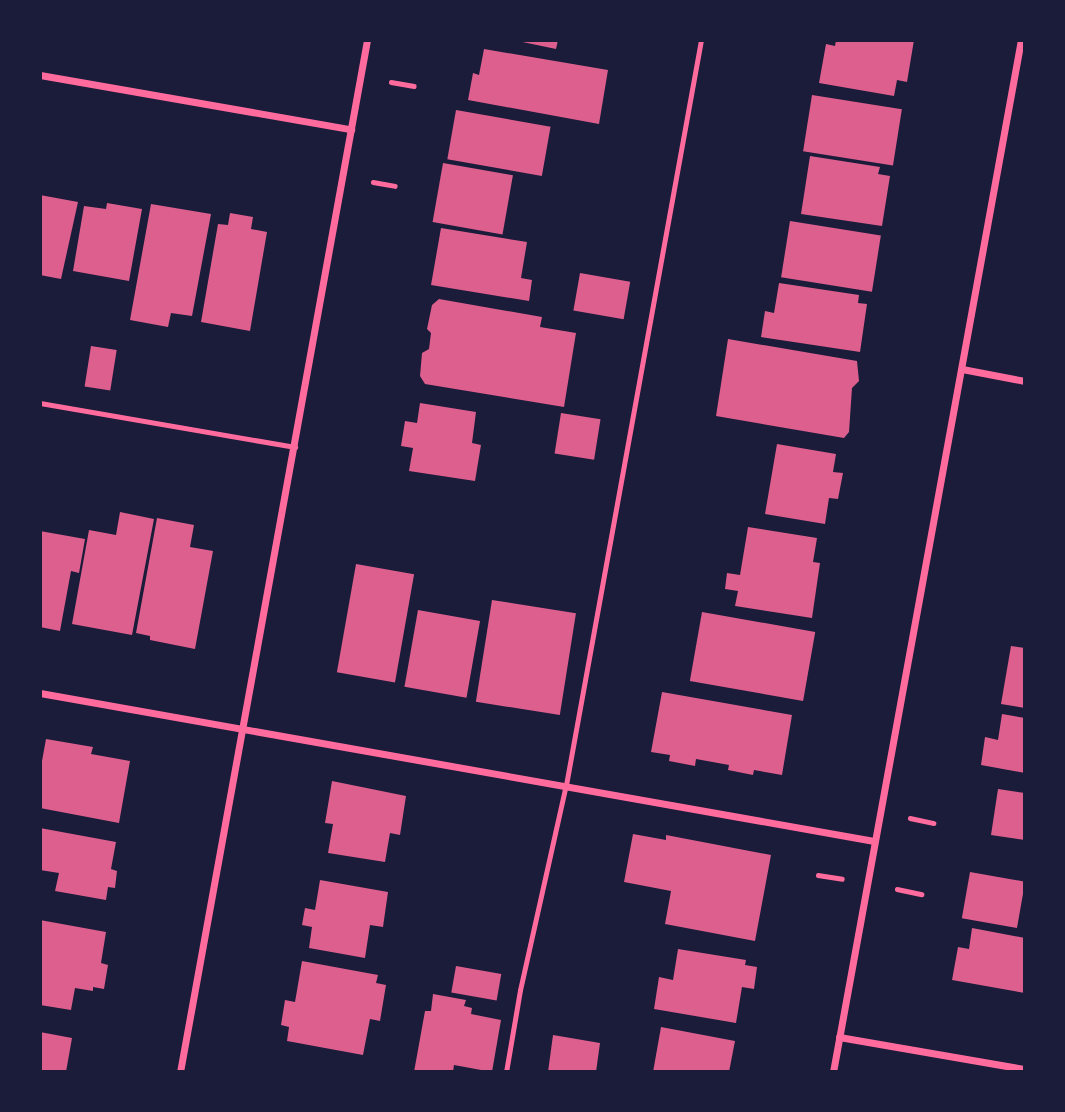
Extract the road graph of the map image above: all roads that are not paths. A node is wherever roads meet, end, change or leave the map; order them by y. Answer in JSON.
{"nodes":[{"id":1,"x":367,"y":40,"type":"edge"},
{"id":2,"x":701,"y":40,"type":"edge"},
{"id":3,"x":1021,"y":40,"type":"edge"},
{"id":4,"x":40,"y":75,"type":"edge"},
{"id":5,"x":351,"y":129,"type":"junction"},
{"id":6,"x":962,"y":369,"type":"junction"},
{"id":7,"x":1025,"y":381,"type":"edge"},
{"id":8,"x":40,"y":403,"type":"edge"},
{"id":9,"x":295,"y":447,"type":"junction"},
{"id":10,"x":40,"y":693,"type":"edge"},
{"id":11,"x":241,"y":729,"type":"junction"},
{"id":12,"x":566,"y":785,"type":"junction"},
{"id":13,"x":874,"y":841,"type":"junction"},
{"id":14,"x":839,"y":1037,"type":"junction"},
{"id":15,"x":1025,"y":1069,"type":"edge"},
{"id":16,"x":180,"y":1072,"type":"edge"},
{"id":17,"x":506,"y":1072,"type":"edge"},
{"id":18,"x":833,"y":1072,"type":"edge"}],
"edges":[{"from":1,"to":5,"type":"street"},
{"from":2,"to":12,"type":"lane"},
{"from":3,"to":6,"type":"street"},
{"from":4,"to":5,"type":"street"},
{"from":5,"to":9,"type":"street"},
{"from":6,"to":7,"type":"street"},
{"from":6,"to":13,"type":"street"},
{"from":8,"to":9,"type":"lane"},
{"from":9,"to":11,"type":"street"},
{"from":10,"to":11,"type":"street"},
{"from":11,"to":12,"type":"street"},
{"from":11,"to":16,"type":"street"},
{"from":12,"to":13,"type":"street"},
{"from":12,"to":17,"type":"lane"},
{"from":13,"to":14,"type":"street"},
{"from":14,"to":15,"type":"street"},
{"from":14,"to":18,"type":"street"}]}
